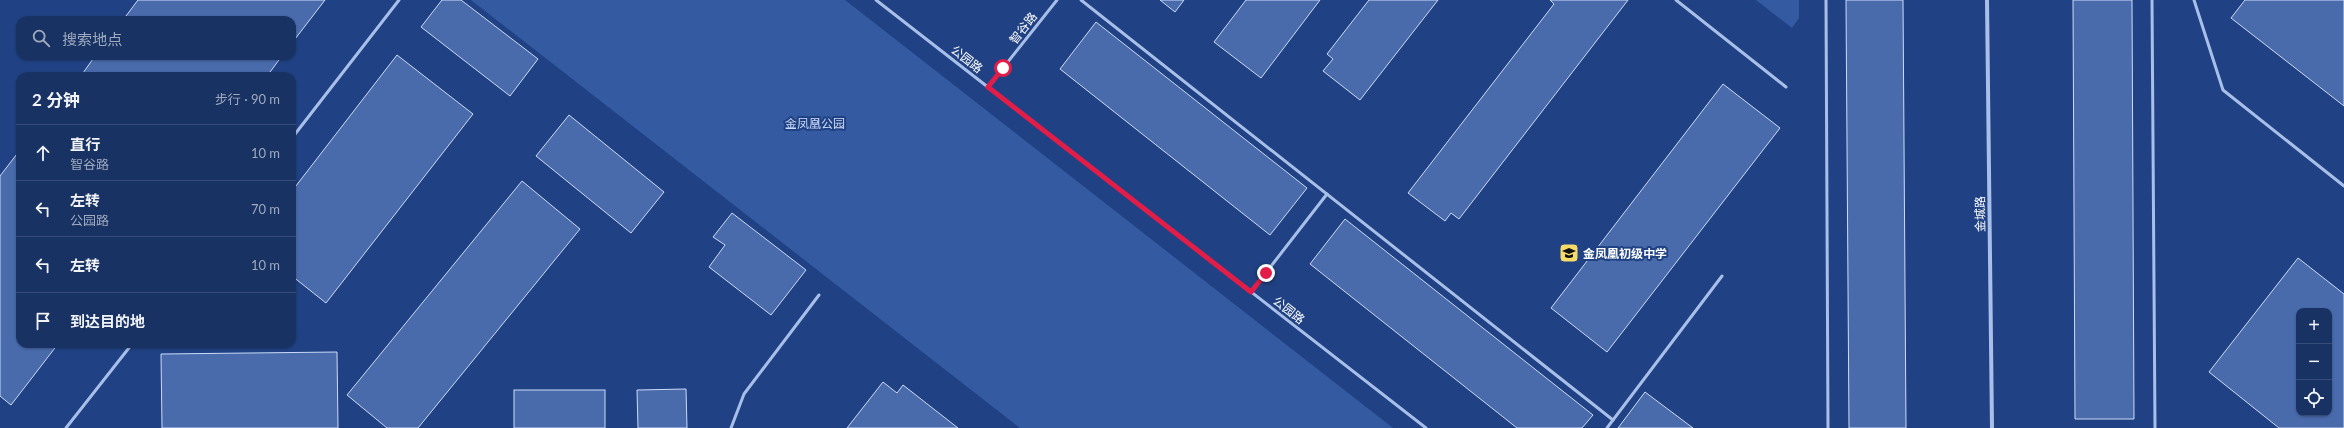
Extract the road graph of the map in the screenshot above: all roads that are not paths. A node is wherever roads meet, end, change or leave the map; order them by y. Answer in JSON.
{"nodes":[{"id":1,"x":399,"y":0,"type":"edge"},
{"id":2,"x":876,"y":0,"type":"edge"},
{"id":3,"x":1057,"y":0,"type":"edge"},
{"id":4,"x":1081,"y":0,"type":"edge"},
{"id":5,"x":1676,"y":0,"type":"edge"},
{"id":6,"x":1826,"y":0,"type":"edge"},
{"id":7,"x":1987,"y":0,"type":"edge"},
{"id":8,"x":2152,"y":0,"type":"edge"},
{"id":9,"x":2194,"y":0,"type":"edge"},
{"id":10,"x":988,"y":87,"type":"junction"},
{"id":11,"x":1786,"y":87,"type":"dead end"},
{"id":12,"x":296,"y":133,"type":"edge"},
{"id":13,"x":2344,"y":186,"type":"edge"},
{"id":14,"x":1327,"y":194,"type":"junction"},
{"id":15,"x":1722,"y":276,"type":"dead end"},
{"id":16,"x":1251,"y":292,"type":"junction"},
{"id":17,"x":819,"y":295,"type":"dead end"},
{"id":18,"x":129,"y":348,"type":"edge"},
{"id":19,"x":1613,"y":420,"type":"junction"},
{"id":20,"x":66,"y":428,"type":"edge"},
{"id":21,"x":731,"y":428,"type":"edge"},
{"id":22,"x":1426,"y":428,"type":"edge"},
{"id":23,"x":1607,"y":428,"type":"edge"},
{"id":24,"x":1828,"y":428,"type":"edge"},
{"id":25,"x":1992,"y":428,"type":"edge"},
{"id":26,"x":2155,"y":428,"type":"edge"}],
"edges":[{"from":1,"to":12,"type":"lane"},
{"from":2,"to":10,"type":"lane","name":"公园路"},
{"from":3,"to":10,"type":"lane","name":"智谷路"},
{"from":4,"to":14,"type":"lane"},
{"from":5,"to":11,"type":"lane"},
{"from":6,"to":24,"type":"lane"},
{"from":7,"to":25,"type":"street","name":"金城路"},
{"from":8,"to":26,"type":"lane"},
{"from":9,"to":13,"type":"lane"},
{"from":10,"to":16,"type":"lane","name":"公园路"},
{"from":14,"to":16,"type":"lane"},
{"from":14,"to":19,"type":"lane"},
{"from":15,"to":19,"type":"lane"},
{"from":16,"to":22,"type":"lane","name":"公园路"},
{"from":17,"to":21,"type":"lane"},
{"from":18,"to":20,"type":"lane"},
{"from":19,"to":23,"type":"lane"}]}
